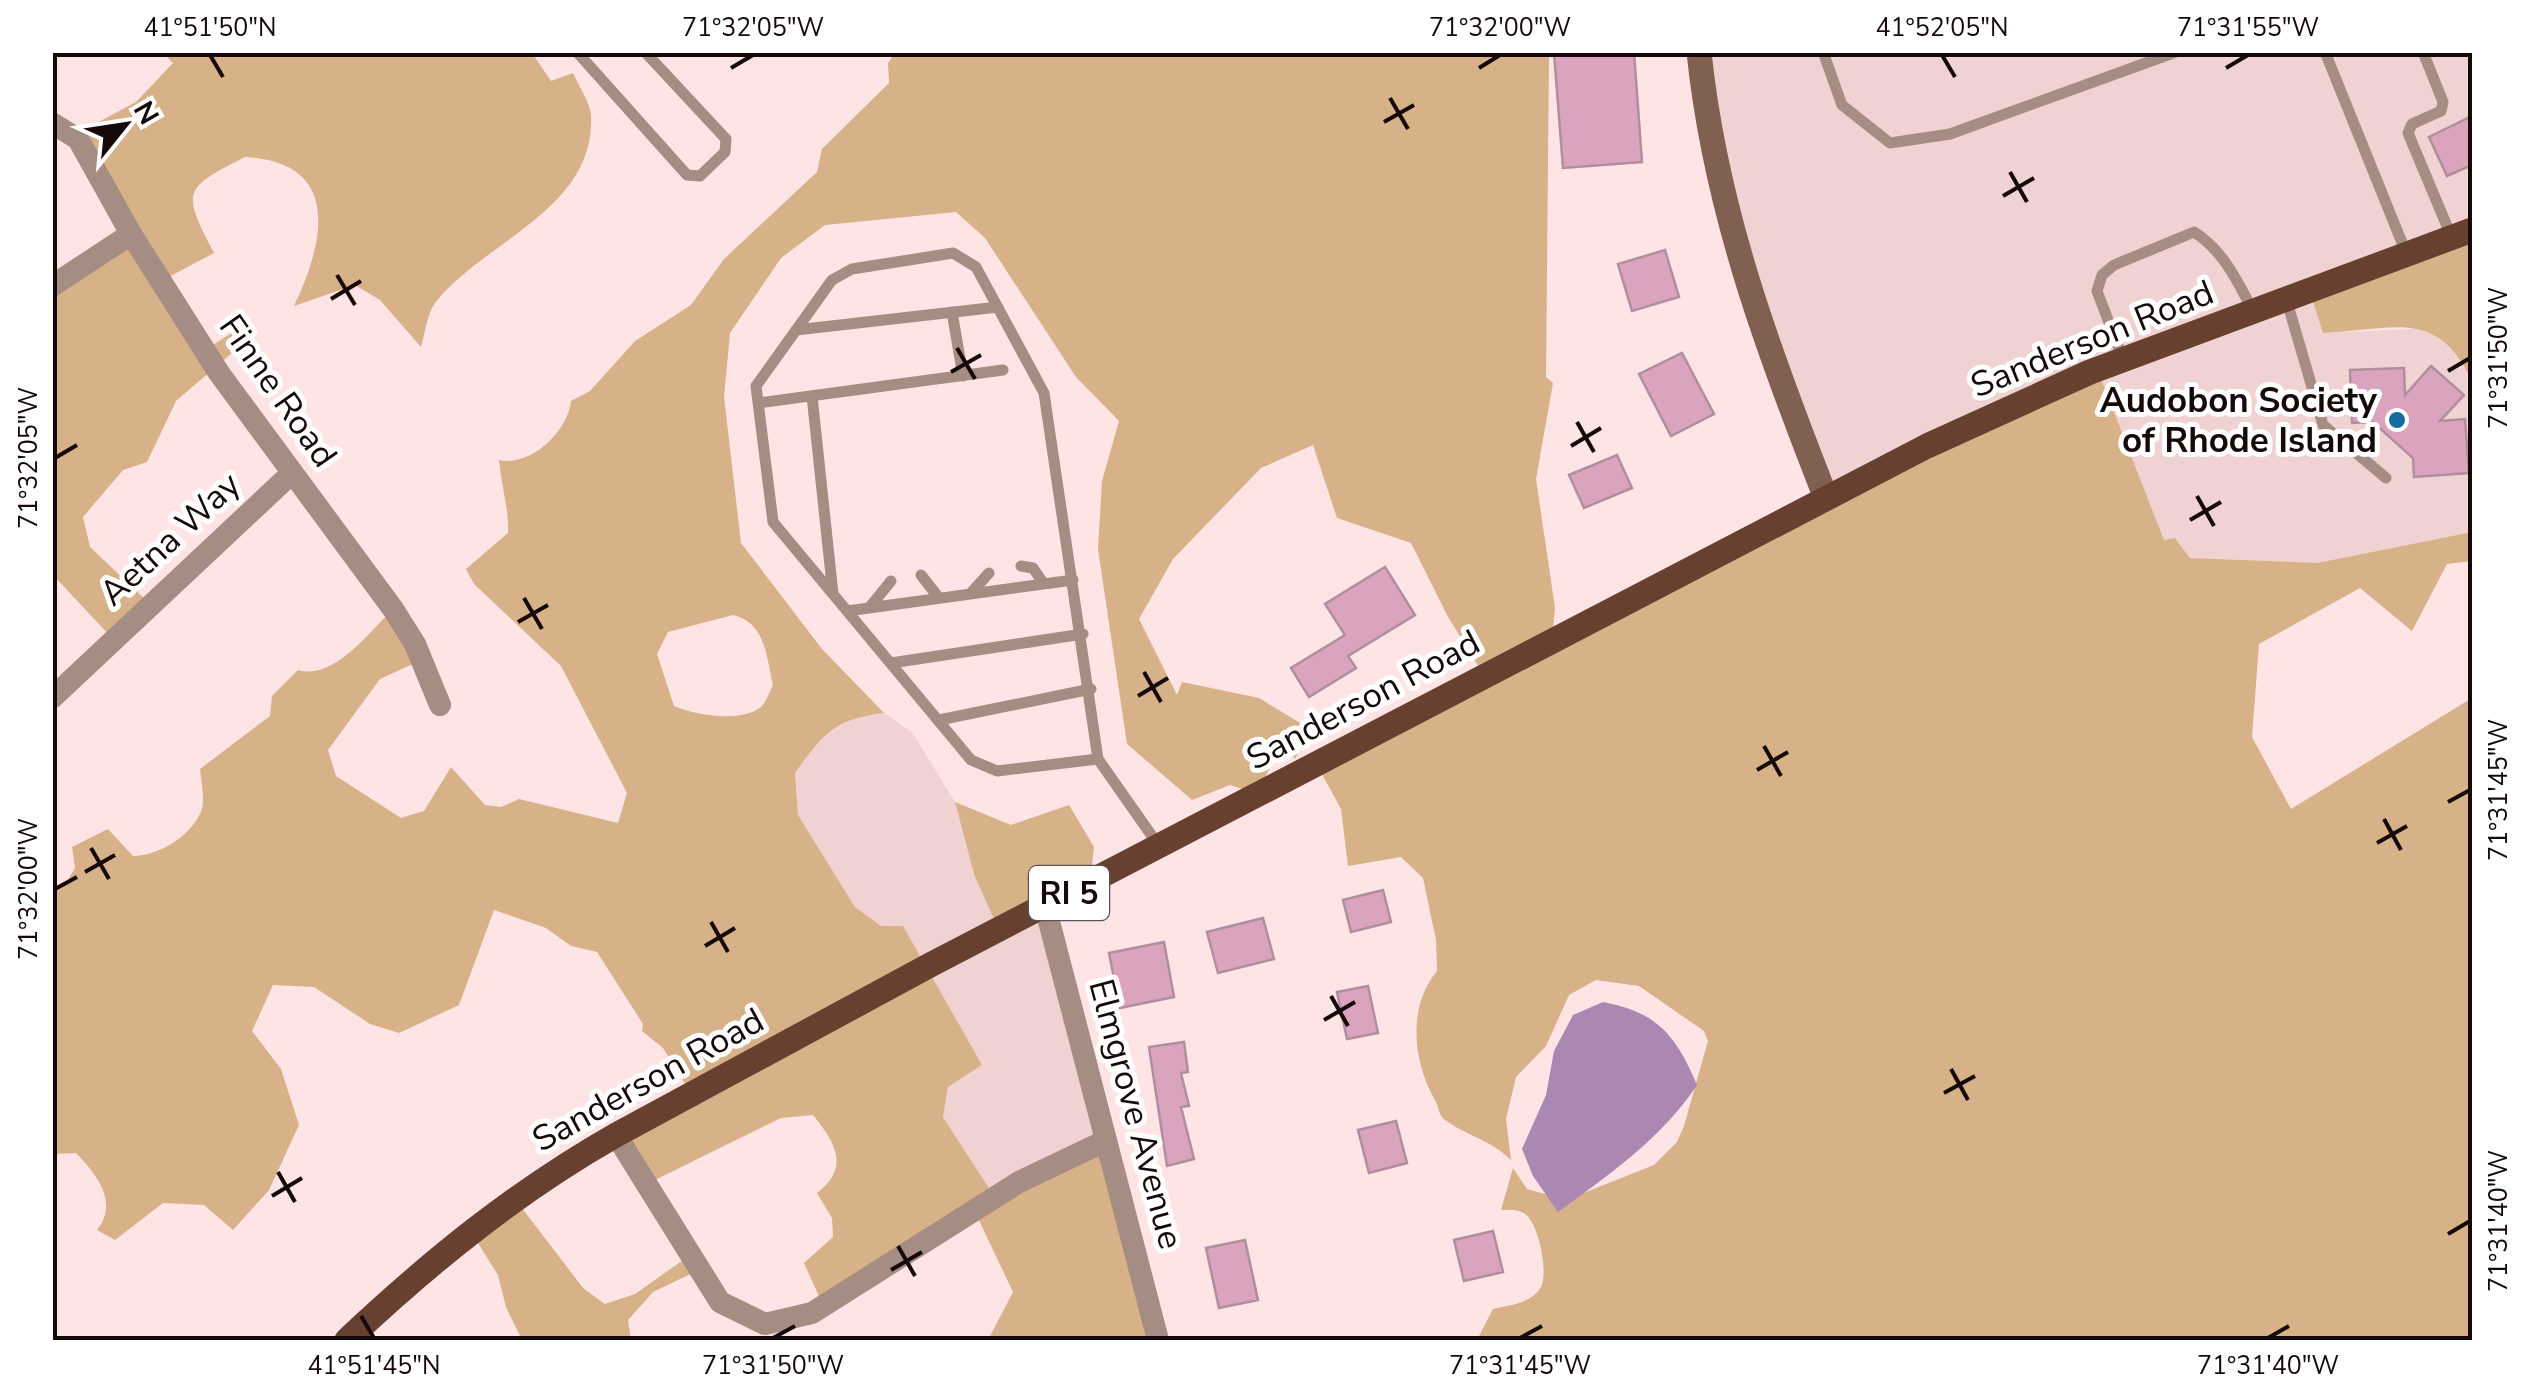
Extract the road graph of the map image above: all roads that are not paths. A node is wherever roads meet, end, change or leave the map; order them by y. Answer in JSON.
{"nodes":[{"id":1,"x":577,"y":52,"type":"edge"},
{"id":2,"x":645,"y":52,"type":"edge"},
{"id":3,"x":1698,"y":52,"type":"edge"},
{"id":4,"x":1823,"y":52,"type":"edge"},
{"id":5,"x":2325,"y":52,"type":"edge"},
{"id":6,"x":2423,"y":52,"type":"edge"},
{"id":7,"x":2174,"y":53,"type":"edge"},
{"id":8,"x":52,"y":123,"type":"edge"},
{"id":9,"x":131,"y":234,"type":"junction"},
{"id":10,"x":2462,"y":234,"type":"edge"},
{"id":11,"x":2407,"y":255,"type":"junction"},
{"id":12,"x":52,"y":286,"type":"edge"},
{"id":13,"x":2286,"y":298,"type":"junction"},
{"id":14,"x":998,"y":307,"type":"junction"},
{"id":15,"x":2253,"y":310,"type":"junction"},
{"id":16,"x":952,"y":312,"type":"junction"},
{"id":17,"x":796,"y":330,"type":"junction"},
{"id":18,"x":2123,"y":359,"type":"junction"},
{"id":19,"x":1003,"y":370,"type":"dead end"},
{"id":20,"x":962,"y":376,"type":"junction"},
{"id":21,"x":812,"y":396,"type":"junction"},
{"id":22,"x":758,"y":403,"type":"junction"},
{"id":23,"x":292,"y":473,"type":"junction"},
{"id":24,"x":2386,"y":478,"type":"dead end"},
{"id":25,"x":1826,"y":498,"type":"junction"},
{"id":26,"x":1021,"y":566,"type":"dead end"},
{"id":27,"x":990,"y":573,"type":"dead end"},
{"id":28,"x":921,"y":575,"type":"dead end"},
{"id":29,"x":1073,"y":580,"type":"junction"},
{"id":30,"x":891,"y":581,"type":"dead end"},
{"id":31,"x":1044,"y":584,"type":"junction"},
{"id":32,"x":833,"y":594,"type":"junction"},
{"id":33,"x":970,"y":594,"type":"junction"},
{"id":34,"x":939,"y":598,"type":"junction"},
{"id":35,"x":869,"y":608,"type":"junction"},
{"id":36,"x":847,"y":611,"type":"junction"},
{"id":37,"x":1083,"y":634,"type":"junction"},
{"id":38,"x":891,"y":663,"type":"junction"},
{"id":39,"x":1091,"y":688,"type":"junction"},
{"id":40,"x":52,"y":698,"type":"edge"},
{"id":41,"x":440,"y":705,"type":"dead end"},
{"id":42,"x":939,"y":720,"type":"junction"},
{"id":43,"x":1098,"y":759,"type":"junction"},
{"id":44,"x":1160,"y":846,"type":"junction"},
{"id":45,"x":1045,"y":906,"type":"junction"},
{"id":46,"x":616,"y":1134,"type":"junction"},
{"id":47,"x":1105,"y":1142,"type":"junction"},
{"id":48,"x":347,"y":1340,"type":"edge"},
{"id":49,"x":1158,"y":1340,"type":"edge"}],
"edges":[{"from":1,"to":2,"type":"lane"},
{"from":3,"to":25,"type":"street"},
{"from":4,"to":7,"type":"lane"},
{"from":5,"to":11,"type":"lane"},
{"from":6,"to":10,"type":"lane"},
{"from":8,"to":9,"type":"street","name":"Finne Road"},
{"from":9,"to":12,"type":"street"},
{"from":9,"to":23,"type":"street","name":"Finne Road"},
{"from":10,"to":11,"type":"main road","name":"Sanderson Road","number":"RI 5"},
{"from":11,"to":13,"type":"main road","name":"Sanderson Road","number":"RI 5"},
{"from":13,"to":15,"type":"main road","name":"Sanderson Road","number":"RI 5"},
{"from":13,"to":24,"type":"lane"},
{"from":14,"to":16,"type":"lane"},
{"from":14,"to":17,"type":"lane"},
{"from":14,"to":29,"type":"lane"},
{"from":15,"to":18,"type":"main road","name":"Sanderson Road","number":"RI 5"},
{"from":15,"to":18,"type":"lane"},
{"from":16,"to":17,"type":"lane"},
{"from":16,"to":20,"type":"lane"},
{"from":17,"to":22,"type":"lane"},
{"from":18,"to":25,"type":"main road","name":"Sanderson Road","number":"RI 5"},
{"from":19,"to":20,"type":"lane"},
{"from":20,"to":21,"type":"lane"},
{"from":21,"to":22,"type":"lane"},
{"from":21,"to":32,"type":"lane"},
{"from":22,"to":32,"type":"lane"},
{"from":23,"to":40,"type":"street","name":"Aetna Way"},
{"from":23,"to":41,"type":"street","name":"Finne Road"},
{"from":25,"to":44,"type":"main road","name":"Sanderson Road","number":"RI 5"},
{"from":26,"to":31,"type":"lane"},
{"from":27,"to":33,"type":"lane"},
{"from":28,"to":34,"type":"lane"},
{"from":29,"to":31,"type":"lane"},
{"from":29,"to":37,"type":"lane"},
{"from":30,"to":35,"type":"lane"},
{"from":31,"to":33,"type":"lane"},
{"from":32,"to":36,"type":"lane"},
{"from":33,"to":34,"type":"lane"},
{"from":34,"to":35,"type":"lane"},
{"from":35,"to":36,"type":"lane"},
{"from":36,"to":38,"type":"lane"},
{"from":37,"to":38,"type":"lane"},
{"from":37,"to":39,"type":"lane"},
{"from":38,"to":42,"type":"lane"},
{"from":39,"to":42,"type":"lane"},
{"from":39,"to":43,"type":"lane"},
{"from":42,"to":43,"type":"lane"},
{"from":43,"to":44,"type":"lane"},
{"from":44,"to":45,"type":"main road","name":"Sanderson Road","number":"RI 5"},
{"from":45,"to":46,"type":"main road","name":"Sanderson Road","number":"RI 5"},
{"from":45,"to":47,"type":"street","name":"Elmgrove Avenue"},
{"from":46,"to":47,"type":"street"},
{"from":46,"to":48,"type":"main road","name":"Sanderson Road","number":"RI 5"},
{"from":47,"to":49,"type":"street","name":"Elmgrove Avenue"}]}
